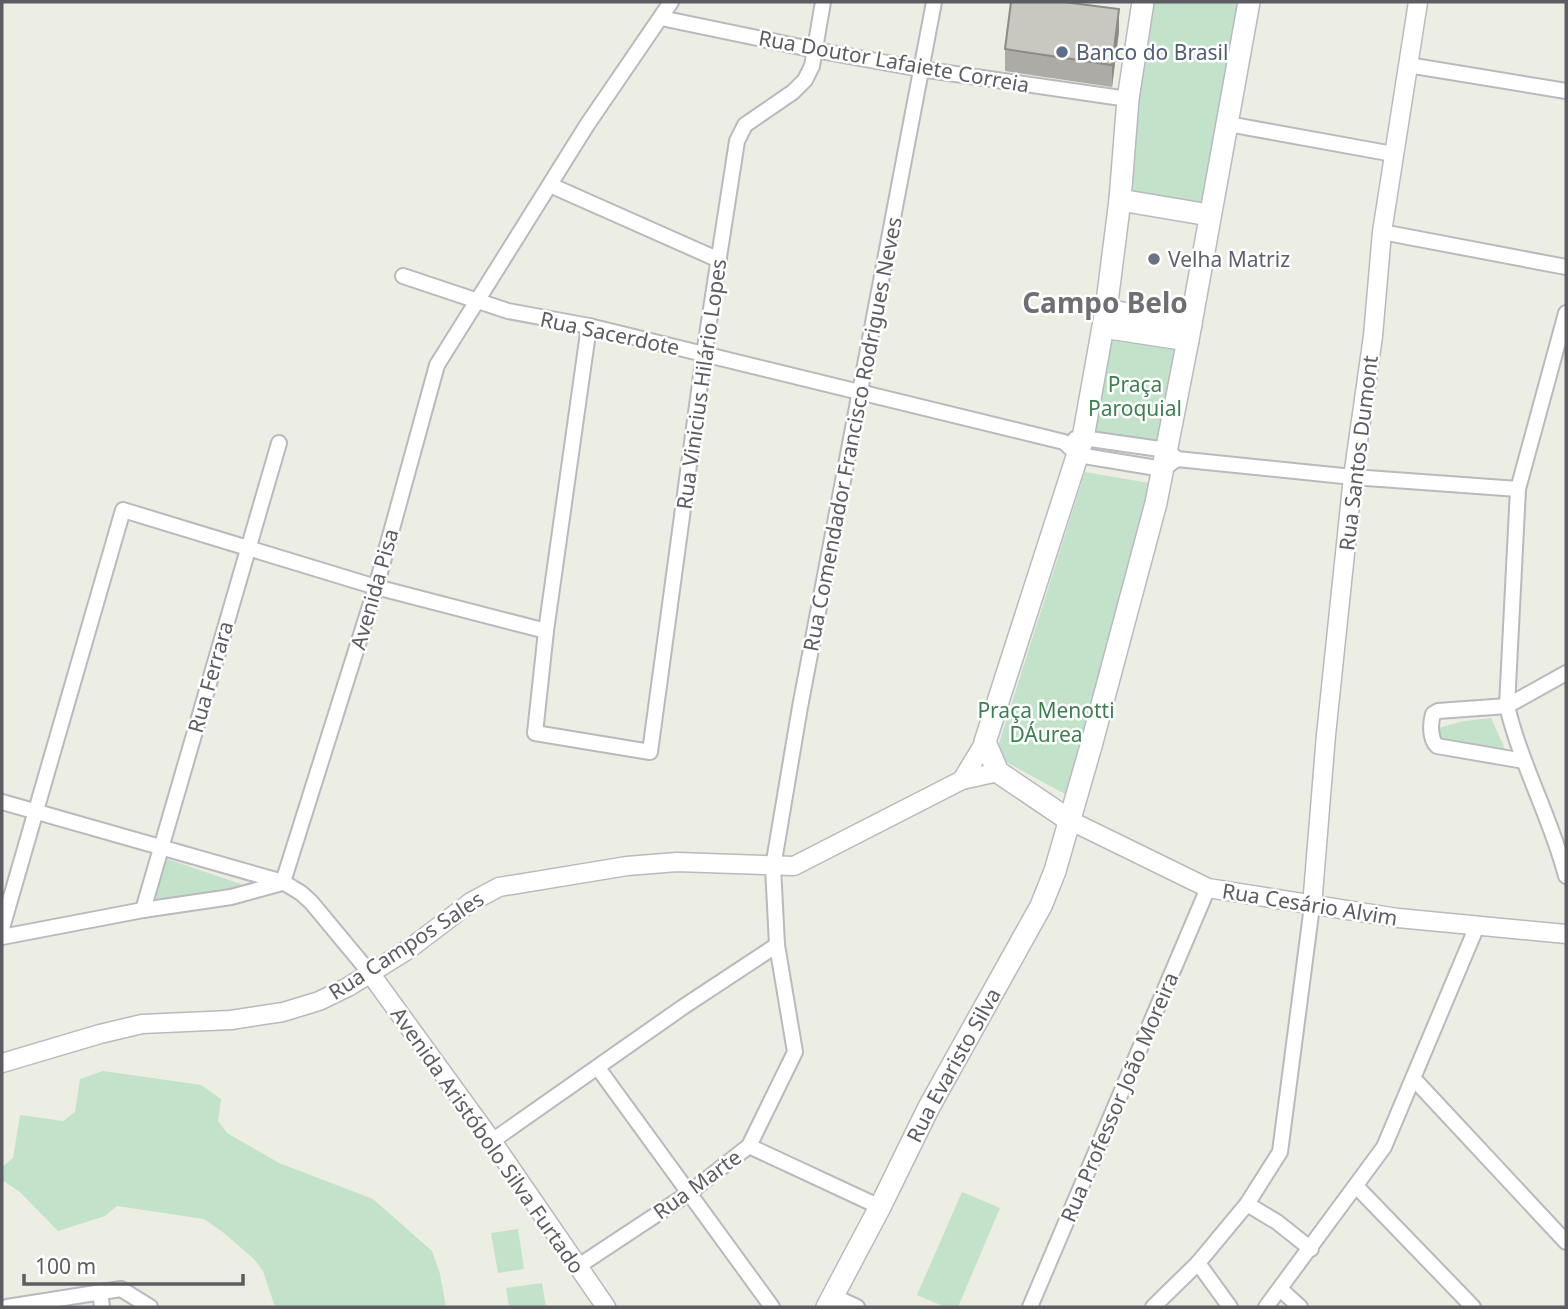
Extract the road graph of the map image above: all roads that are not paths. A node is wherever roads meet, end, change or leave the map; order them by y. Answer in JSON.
{"nodes":[{"id":1,"x":671,"y":2,"type":"edge"},
{"id":2,"x":822,"y":2,"type":"edge"},
{"id":3,"x":934,"y":2,"type":"edge"},
{"id":4,"x":1143,"y":2,"type":"edge"},
{"id":5,"x":1249,"y":2,"type":"edge"},
{"id":6,"x":1418,"y":2,"type":"edge"},
{"id":7,"x":661,"y":18,"type":"junction"},
{"id":8,"x":815,"y":50,"type":"junction"},
{"id":9,"x":1408,"y":65,"type":"junction"},
{"id":10,"x":922,"y":69,"type":"junction"},
{"id":11,"x":1566,"y":91,"type":"edge"},
{"id":12,"x":1128,"y":99,"type":"junction"},
{"id":13,"x":1228,"y":124,"type":"junction"},
{"id":14,"x":1393,"y":154,"type":"junction"},
{"id":15,"x":550,"y":185,"type":"junction"},
{"id":16,"x":1120,"y":193,"type":"junction"},
{"id":17,"x":1209,"y":215,"type":"junction"},
{"id":18,"x":1382,"y":232,"type":"junction"},
{"id":19,"x":719,"y":260,"type":"junction"},
{"id":20,"x":1566,"y":267,"type":"edge"},
{"id":21,"x":403,"y":276,"type":"dead end"},
{"id":22,"x":477,"y":301,"type":"junction"},
{"id":23,"x":1566,"y":313,"type":"edge"},
{"id":24,"x":1104,"y":318,"type":"junction"},
{"id":25,"x":589,"y":326,"type":"junction"},
{"id":26,"x":1190,"y":332,"type":"junction"},
{"id":27,"x":704,"y":354,"type":"junction"},
{"id":28,"x":1560,"y":356,"type":"edge"},
{"id":29,"x":861,"y":391,"type":"junction"},
{"id":30,"x":279,"y":443,"type":"dead end"},
{"id":31,"x":1075,"y":445,"type":"junction"},
{"id":32,"x":1169,"y":459,"type":"junction"},
{"id":33,"x":1353,"y":477,"type":"junction"},
{"id":34,"x":1518,"y":489,"type":"junction"},
{"id":35,"x":247,"y":548,"type":"junction"},
{"id":36,"x":376,"y":586,"type":"junction"},
{"id":37,"x":546,"y":631,"type":"junction"},
{"id":38,"x":1566,"y":673,"type":"edge"},
{"id":39,"x":1507,"y":706,"type":"junction"},
{"id":40,"x":985,"y":742,"type":"junction"},
{"id":41,"x":1524,"y":761,"type":"junction"},
{"id":42,"x":998,"y":772,"type":"junction"},
{"id":43,"x":962,"y":780,"type":"junction"},
{"id":44,"x":2,"y":802,"type":"edge"},
{"id":45,"x":36,"y":811,"type":"junction"},
{"id":46,"x":1069,"y":820,"type":"junction"},
{"id":47,"x":162,"y":848,"type":"junction"},
{"id":48,"x":773,"y":867,"type":"junction"},
{"id":49,"x":1566,"y":876,"type":"edge"},
{"id":50,"x":283,"y":882,"type":"junction"},
{"id":51,"x":1208,"y":887,"type":"junction"},
{"id":52,"x":1312,"y":906,"type":"junction"},
{"id":53,"x":143,"y":910,"type":"junction"},
{"id":54,"x":1477,"y":926,"type":"junction"},
{"id":55,"x":2,"y":928,"type":"edge"},
{"id":56,"x":1566,"y":934,"type":"edge"},
{"id":57,"x":2,"y":937,"type":"edge"},
{"id":58,"x":776,"y":945,"type":"junction"},
{"id":59,"x":370,"y":972,"type":"junction"},
{"id":60,"x":2,"y":1063,"type":"edge"},
{"id":61,"x":598,"y":1068,"type":"junction"},
{"id":62,"x":1413,"y":1078,"type":"junction"},
{"id":63,"x":492,"y":1141,"type":"junction"},
{"id":64,"x":749,"y":1146,"type":"junction"},
{"id":65,"x":1356,"y":1186,"type":"junction"},
{"id":66,"x":689,"y":1193,"type":"junction"},
{"id":67,"x":1247,"y":1204,"type":"junction"},
{"id":68,"x":880,"y":1208,"type":"junction"},
{"id":69,"x":1566,"y":1242,"type":"edge"},
{"id":70,"x":1311,"y":1249,"type":"junction"},
{"id":71,"x":1198,"y":1263,"type":"junction"},
{"id":72,"x":577,"y":1267,"type":"junction"},
{"id":73,"x":1280,"y":1289,"type":"junction"},
{"id":74,"x":101,"y":1300,"type":"edge"},
{"id":75,"x":830,"y":1302,"type":"edge"},
{"id":76,"x":7,"y":1307,"type":"edge"},
{"id":77,"x":150,"y":1307,"type":"edge"},
{"id":78,"x":606,"y":1307,"type":"edge"},
{"id":79,"x":772,"y":1307,"type":"edge"},
{"id":80,"x":858,"y":1307,"type":"edge"},
{"id":81,"x":1030,"y":1307,"type":"edge"},
{"id":82,"x":1153,"y":1307,"type":"edge"},
{"id":83,"x":1230,"y":1307,"type":"edge"},
{"id":84,"x":1266,"y":1307,"type":"edge"},
{"id":85,"x":1300,"y":1307,"type":"edge"},
{"id":86,"x":1473,"y":1307,"type":"edge"}],
"edges":[{"from":1,"to":7,"type":"street","name":"Avenida Pisa"},
{"from":2,"to":8,"type":"street","name":"Rua Vinicius Hilário Lopes"},
{"from":3,"to":10,"type":"street","name":"Rua Comendador Francisco Rodrigues Neves"},
{"from":4,"to":12,"type":"main road"},
{"from":5,"to":13,"type":"main road","name":"Rua Evaristo Silva"},
{"from":6,"to":9,"type":"street","name":"Rua Santos Dumont"},
{"from":7,"to":8,"type":"street","name":"Rua Doutor Lafaiete Correia"},
{"from":7,"to":15,"type":"street","name":"Avenida Pisa"},
{"from":8,"to":10,"type":"street","name":"Rua Doutor Lafaiete Correia"},
{"from":8,"to":19,"type":"street","name":"Rua Vinicius Hilário Lopes"},
{"from":9,"to":11,"type":"street"},
{"from":9,"to":14,"type":"street","name":"Rua Santos Dumont"},
{"from":10,"to":12,"type":"street","name":"Rua Doutor Lafaiete Correia"},
{"from":10,"to":29,"type":"street","name":"Rua Comendador Francisco Rodrigues Neves"},
{"from":12,"to":16,"type":"main road"},
{"from":13,"to":14,"type":"street"},
{"from":13,"to":17,"type":"main road","name":"Rua Evaristo Silva"},
{"from":14,"to":18,"type":"street","name":"Rua Santos Dumont"},
{"from":15,"to":19,"type":"street"},
{"from":15,"to":22,"type":"street","name":"Avenida Pisa"},
{"from":16,"to":17,"type":"main road"},
{"from":16,"to":24,"type":"main road"},
{"from":17,"to":26,"type":"main road","name":"Rua Evaristo Silva"},
{"from":18,"to":20,"type":"street"},
{"from":18,"to":33,"type":"street","name":"Rua Santos Dumont"},
{"from":19,"to":27,"type":"street","name":"Rua Vinicius Hilário Lopes"},
{"from":21,"to":22,"type":"street","name":"Rua Sacerdote"},
{"from":22,"to":25,"type":"street","name":"Rua Sacerdote"},
{"from":22,"to":36,"type":"street","name":"Avenida Pisa"},
{"from":23,"to":28,"type":"street"},
{"from":24,"to":26,"type":"main road"},
{"from":24,"to":31,"type":"main road"},
{"from":25,"to":27,"type":"street","name":"Rua Sacerdote"},
{"from":25,"to":37,"type":"street"},
{"from":26,"to":32,"type":"main road","name":"Rua Evaristo Silva"},
{"from":27,"to":29,"type":"street","name":"Rua Sacerdote"},
{"from":27,"to":37,"type":"street","name":"Rua Vinicius Hilário Lopes"},
{"from":28,"to":34,"type":"street"},
{"from":29,"to":31,"type":"street","name":"Rua Sacerdote"},
{"from":29,"to":48,"type":"street","name":"Rua Comendador Francisco Rodrigues Neves"},
{"from":30,"to":35,"type":"street","name":"Rua Ferrara"},
{"from":31,"to":32,"type":"street","name":"Rua Sacerdote"},
{"from":31,"to":40,"type":"main road"},
{"from":32,"to":33,"type":"street","name":"Rua Sacerdote"},
{"from":32,"to":46,"type":"main road","name":"Rua Evaristo Silva"},
{"from":33,"to":34,"type":"street","name":"Rua Sacerdote"},
{"from":33,"to":52,"type":"street","name":"Rua Santos Dumont"},
{"from":34,"to":39,"type":"street"},
{"from":35,"to":36,"type":"street"},
{"from":35,"to":45,"type":"street"},
{"from":35,"to":47,"type":"street","name":"Rua Ferrara"},
{"from":36,"to":37,"type":"street"},
{"from":36,"to":50,"type":"street","name":"Avenida Pisa"},
{"from":38,"to":39,"type":"street"},
{"from":39,"to":41,"type":"street"},
{"from":39,"to":41,"type":"street"},
{"from":40,"to":42,"type":"main road"},
{"from":40,"to":43,"type":"street"},
{"from":41,"to":49,"type":"street"},
{"from":42,"to":43,"type":"street","name":"Rua Campos Sales"},
{"from":42,"to":46,"type":"main road"},
{"from":43,"to":48,"type":"street","name":"Rua Campos Sales"},
{"from":44,"to":45,"type":"street"},
{"from":45,"to":47,"type":"street"},
{"from":45,"to":55,"type":"street"},
{"from":46,"to":51,"type":"street","name":"Rua Cesário Alvim"},
{"from":46,"to":68,"type":"main road","name":"Rua Evaristo Silva"},
{"from":47,"to":50,"type":"street"},
{"from":47,"to":53,"type":"street","name":"Rua Ferrara"},
{"from":48,"to":58,"type":"street","name":"Rua Marte"},
{"from":48,"to":59,"type":"street","name":"Rua Campos Sales"},
{"from":50,"to":53,"type":"street"},
{"from":50,"to":59,"type":"street"},
{"from":51,"to":52,"type":"street","name":"Rua Cesário Alvim"},
{"from":51,"to":81,"type":"street","name":"Rua Professor João Moreira"},
{"from":52,"to":54,"type":"street","name":"Rua Cesário Alvim"},
{"from":52,"to":67,"type":"street"},
{"from":53,"to":57,"type":"street"},
{"from":54,"to":56,"type":"street","name":"Rua Cesário Alvim"},
{"from":54,"to":62,"type":"street"},
{"from":58,"to":61,"type":"street"},
{"from":58,"to":64,"type":"street","name":"Rua Marte"},
{"from":59,"to":60,"type":"street","name":"Rua Campos Sales"},
{"from":59,"to":63,"type":"street","name":"Avenida Aristóbolo Silva Furtado"},
{"from":61,"to":63,"type":"street"},
{"from":61,"to":66,"type":"street"},
{"from":62,"to":65,"type":"street"},
{"from":62,"to":69,"type":"street"},
{"from":63,"to":72,"type":"street","name":"Avenida Aristóbolo Silva Furtado"},
{"from":64,"to":66,"type":"street","name":"Rua Marte"},
{"from":64,"to":68,"type":"street"},
{"from":65,"to":70,"type":"street"},
{"from":65,"to":86,"type":"street"},
{"from":66,"to":72,"type":"street","name":"Rua Marte"},
{"from":66,"to":79,"type":"street"},
{"from":67,"to":70,"type":"street"},
{"from":67,"to":71,"type":"street"},
{"from":68,"to":75,"type":"main road","name":"Rua Evaristo Silva"},
{"from":70,"to":73,"type":"street"},
{"from":71,"to":82,"type":"street"},
{"from":71,"to":83,"type":"street"},
{"from":72,"to":78,"type":"street","name":"Avenida Aristóbolo Silva Furtado"},
{"from":73,"to":84,"type":"street"},
{"from":73,"to":85,"type":"street"},
{"from":74,"to":76,"type":"street"},
{"from":74,"to":77,"type":"street"},
{"from":75,"to":80,"type":"street"}]}
